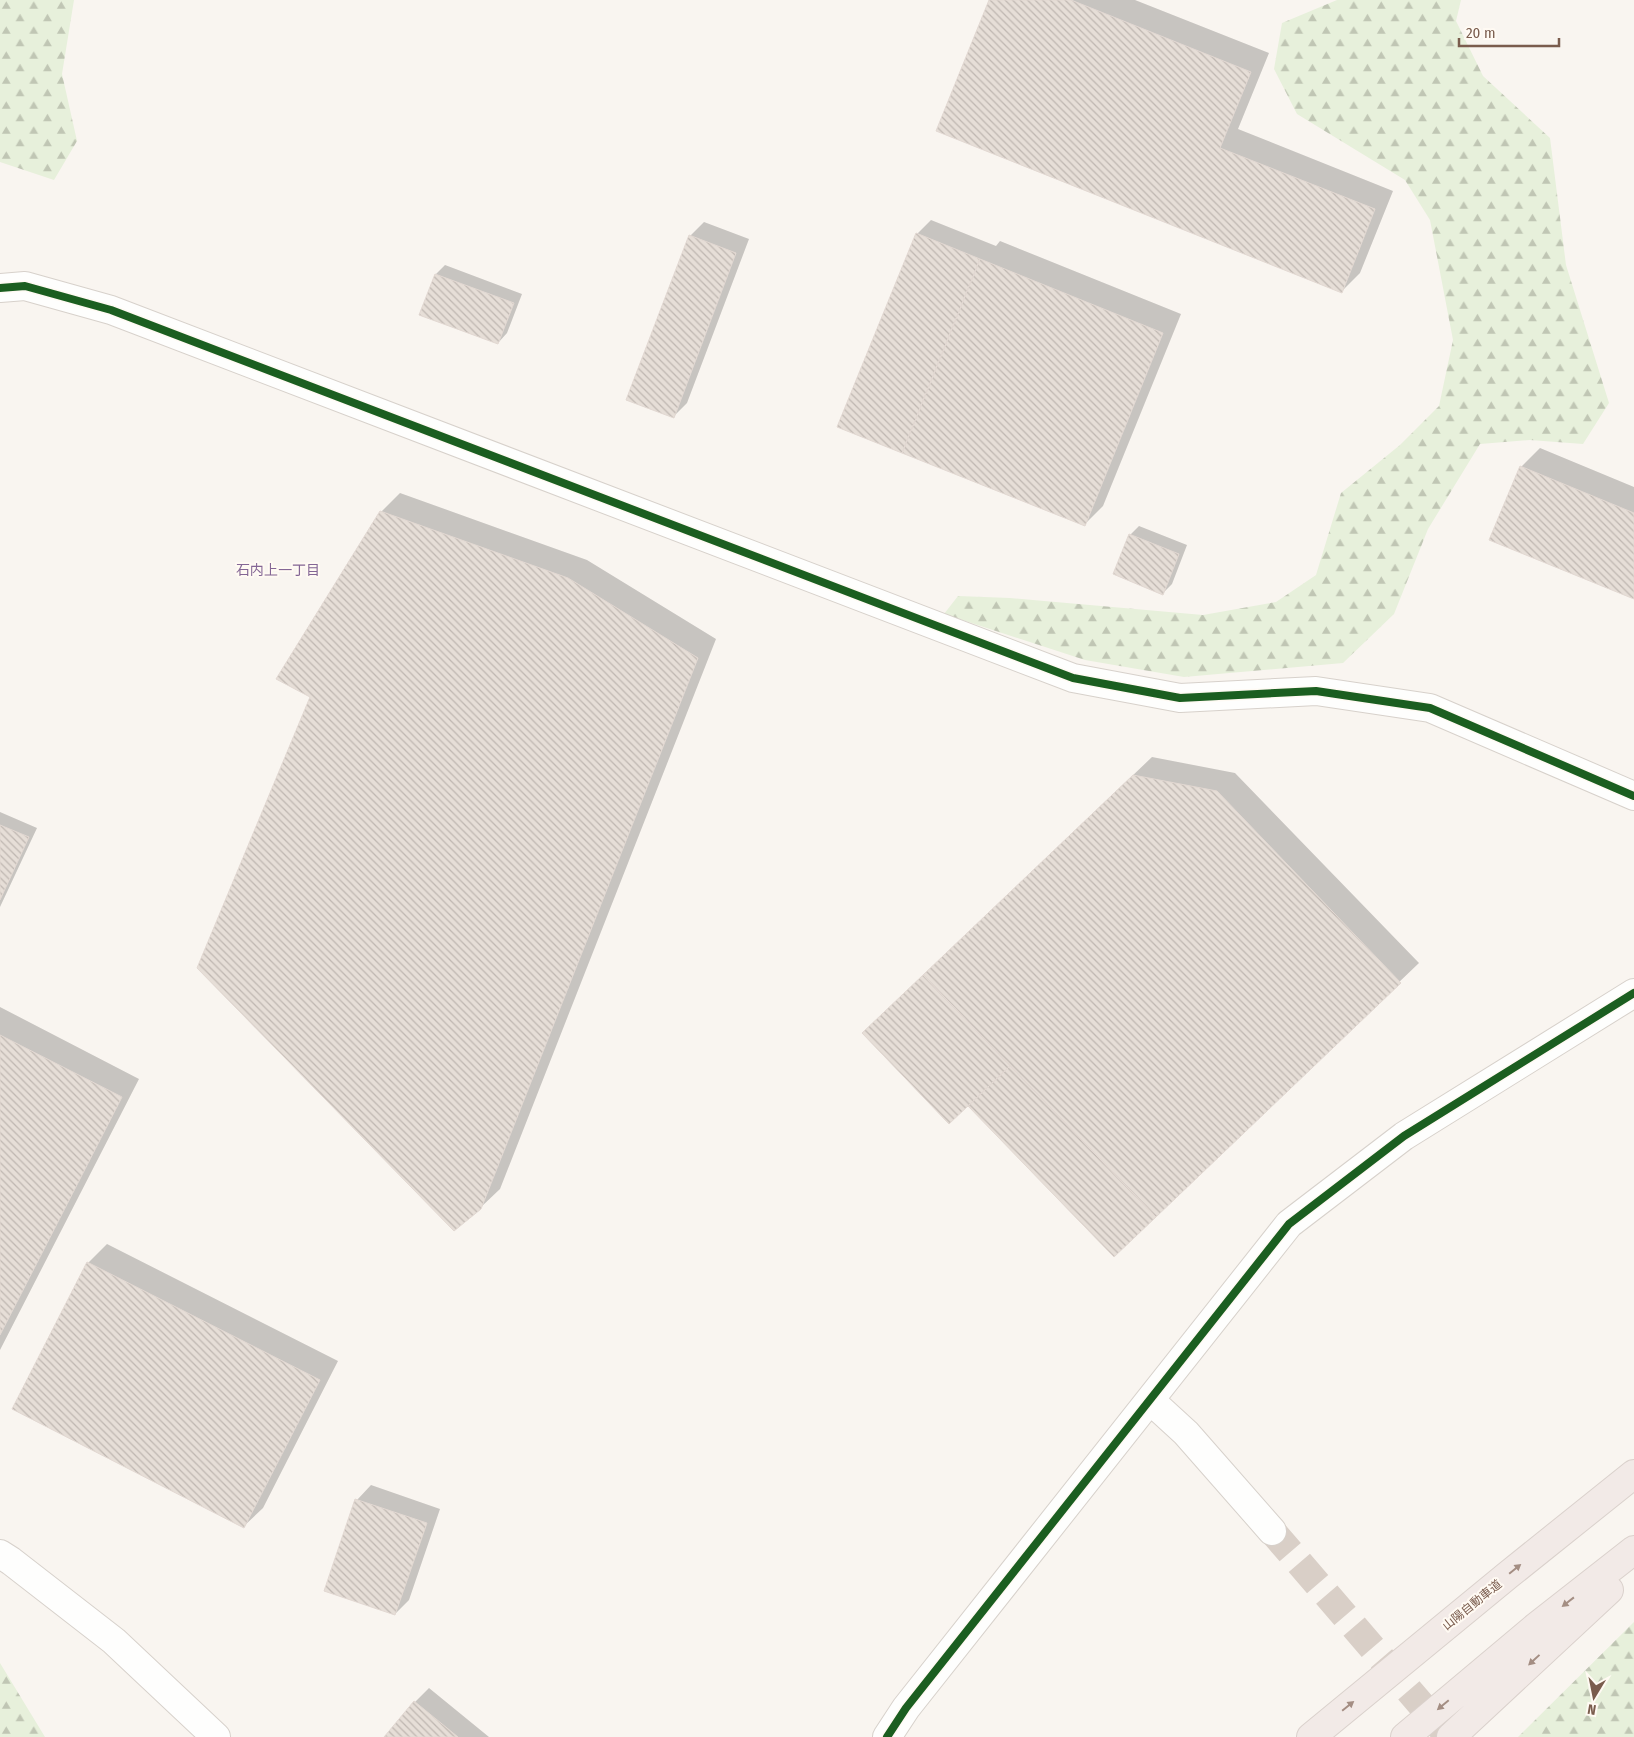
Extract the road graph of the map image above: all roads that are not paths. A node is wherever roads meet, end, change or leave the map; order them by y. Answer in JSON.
{"nodes":[{"id":1,"x":0,"y":288,"type":"edge"},
{"id":2,"x":1634,"y":796,"type":"edge"},
{"id":3,"x":1634,"y":993,"type":"edge"},
{"id":4,"x":1150,"y":1400,"type":"junction"},
{"id":5,"x":1634,"y":1474,"type":"edge"},
{"id":6,"x":1272,"y":1531,"type":"tunnel mouth"},
{"id":7,"x":1634,"y":1550,"type":"edge"},
{"id":8,"x":0,"y":1554,"type":"edge"},
{"id":9,"x":1634,"y":1567,"type":"edge"},
{"id":10,"x":216,"y":1737,"type":"edge"},
{"id":11,"x":887,"y":1737,"type":"edge"},
{"id":12,"x":1311,"y":1737,"type":"edge"},
{"id":13,"x":1405,"y":1737,"type":"edge"},
{"id":14,"x":1451,"y":1737,"type":"edge"}],
"edges":[{"from":1,"to":2,"type":"street"},
{"from":3,"to":4,"type":"street"},
{"from":4,"to":6,"type":"street"},
{"from":4,"to":11,"type":"street"},
{"from":12,"to":5,"type":"highway","name":"山陽自動車道","one_way":true},
{"from":7,"to":13,"type":"highway","one_way":true},
{"from":8,"to":10,"type":"street"},
{"from":9,"to":14,"type":"highway","one_way":true}]}
